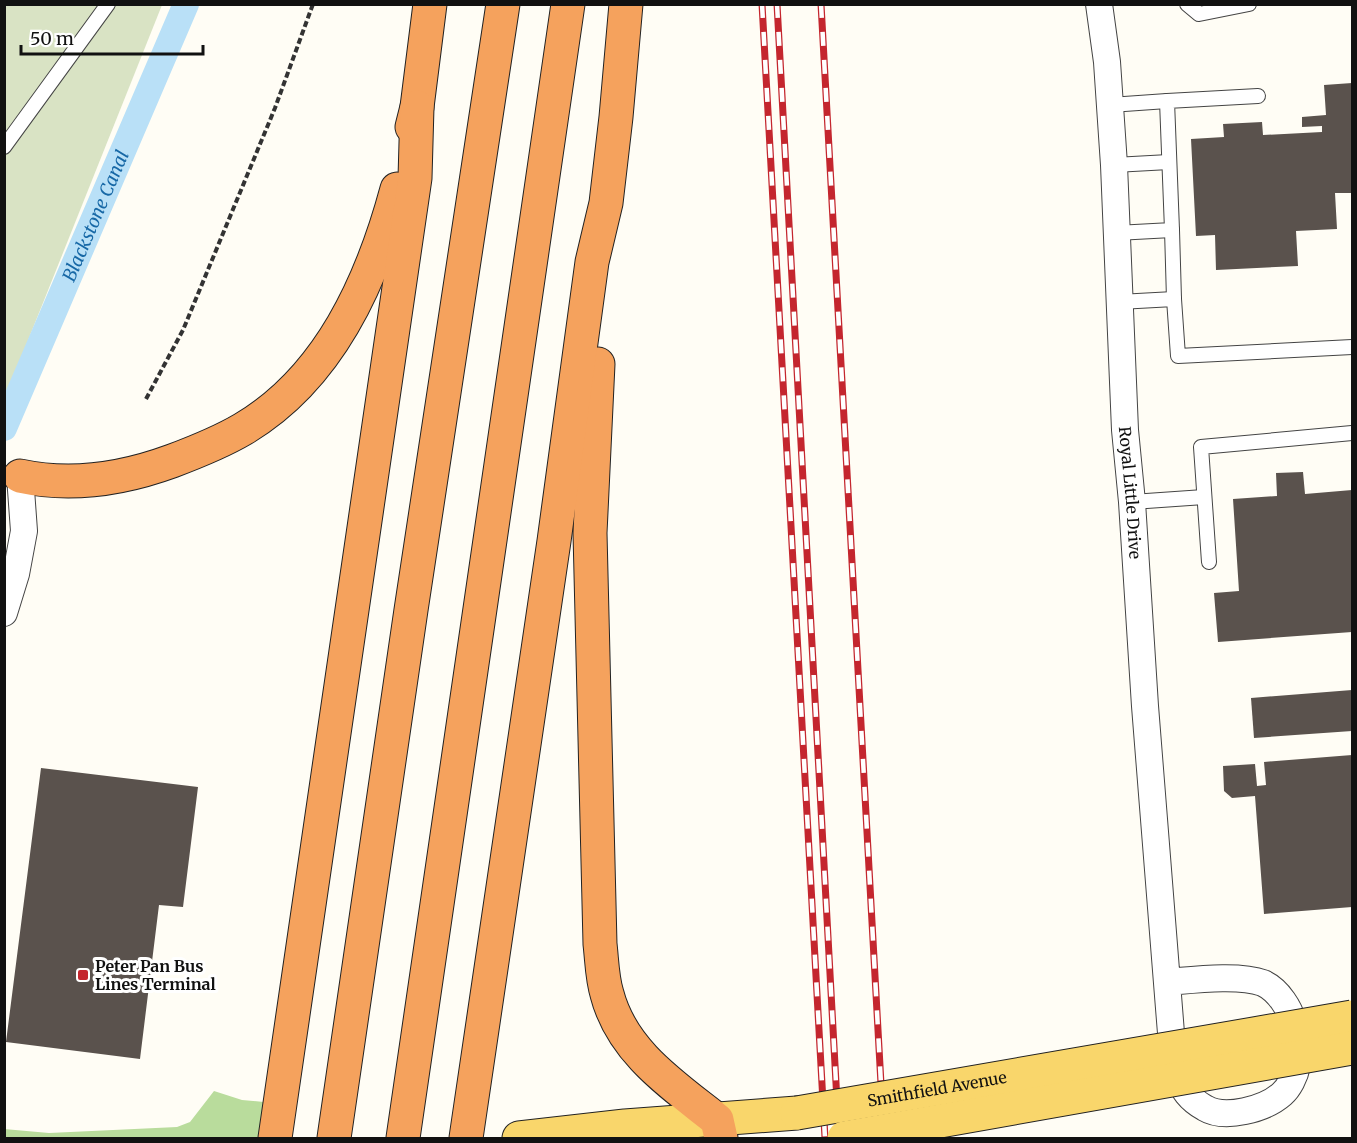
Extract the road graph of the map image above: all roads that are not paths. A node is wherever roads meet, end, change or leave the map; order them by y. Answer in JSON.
{"nodes":[{"id":1,"x":108,"y":4,"type":"edge"},
{"id":2,"x":430,"y":4,"type":"edge"},
{"id":3,"x":503,"y":4,"type":"edge"},
{"id":4,"x":568,"y":4,"type":"edge"},
{"id":5,"x":626,"y":4,"type":"edge"},
{"id":6,"x":1099,"y":4,"type":"edge"},
{"id":7,"x":1187,"y":4,"type":"edge"},
{"id":8,"x":1249,"y":4,"type":"edge"},
{"id":9,"x":1258,"y":96,"type":"dead end"},
{"id":10,"x":1167,"y":101,"type":"junction"},
{"id":11,"x":1110,"y":105,"type":"junction"},
{"id":12,"x":417,"y":106,"type":"junction"},
{"id":13,"x":4,"y":147,"type":"edge"},
{"id":14,"x":1169,"y":162,"type":"junction"},
{"id":15,"x":1114,"y":165,"type":"junction"},
{"id":16,"x":606,"y":203,"type":"junction"},
{"id":17,"x":1172,"y":230,"type":"junction"},
{"id":18,"x":1116,"y":233,"type":"junction"},
{"id":19,"x":1174,"y":299,"type":"junction"},
{"id":20,"x":1119,"y":302,"type":"junction"},
{"id":21,"x":1353,"y":347,"type":"edge"},
{"id":22,"x":1353,"y":433,"type":"edge"},
{"id":23,"x":20,"y":476,"type":"joint"},
{"id":24,"x":1204,"y":497,"type":"junction"},
{"id":25,"x":1132,"y":502,"type":"junction"},
{"id":26,"x":1209,"y":562,"type":"dead end"},
{"id":27,"x":4,"y":613,"type":"edge"},
{"id":28,"x":1167,"y":982,"type":"junction"},
{"id":29,"x":1353,"y":1017,"type":"edge"},
{"id":30,"x":1353,"y":1048,"type":"edge"},
{"id":31,"x":719,"y":1129,"type":"edge"},
{"id":32,"x":530,"y":1136,"type":"edge"},
{"id":33,"x":275,"y":1138,"type":"edge"},
{"id":34,"x":334,"y":1138,"type":"edge"},
{"id":35,"x":403,"y":1138,"type":"edge"},
{"id":36,"x":466,"y":1138,"type":"edge"},
{"id":37,"x":844,"y":1138,"type":"edge"}],
"edges":[{"from":1,"to":13,"type":"lane"},
{"from":2,"to":12,"type":"highway"},
{"from":3,"to":34,"type":"highway"},
{"from":4,"to":35,"type":"highway"},
{"from":5,"to":16,"type":"highway"},
{"from":6,"to":11,"type":"street","name":"Royal Little Drive"},
{"from":7,"to":8,"type":"lane"},
{"from":9,"to":10,"type":"lane"},
{"from":10,"to":11,"type":"lane"},
{"from":10,"to":14,"type":"lane"},
{"from":11,"to":15,"type":"street","name":"Royal Little Drive"},
{"from":12,"to":23,"type":"highway"},
{"from":12,"to":33,"type":"highway"},
{"from":14,"to":15,"type":"lane"},
{"from":14,"to":17,"type":"lane"},
{"from":15,"to":18,"type":"street","name":"Royal Little Drive"},
{"from":16,"to":31,"type":"highway"},
{"from":16,"to":36,"type":"highway"},
{"from":17,"to":18,"type":"lane"},
{"from":17,"to":19,"type":"lane"},
{"from":18,"to":20,"type":"street","name":"Royal Little Drive"},
{"from":19,"to":20,"type":"lane"},
{"from":19,"to":21,"type":"lane"},
{"from":20,"to":25,"type":"street","name":"Royal Little Drive"},
{"from":22,"to":24,"type":"lane"},
{"from":23,"to":27,"type":"street"},
{"from":24,"to":25,"type":"lane"},
{"from":24,"to":26,"type":"lane"},
{"from":25,"to":28,"type":"street","name":"Royal Little Drive"},
{"from":28,"to":28,"type":"street","name":"Royal Little Drive"},
{"from":29,"to":31,"type":"main road","name":"Smithfield Avenue","bridge":true},
{"from":30,"to":37,"type":"main road","name":"Smithfield Avenue","bridge":true},
{"from":31,"to":32,"type":"main road","name":"Smithfield Avenue"}]}
